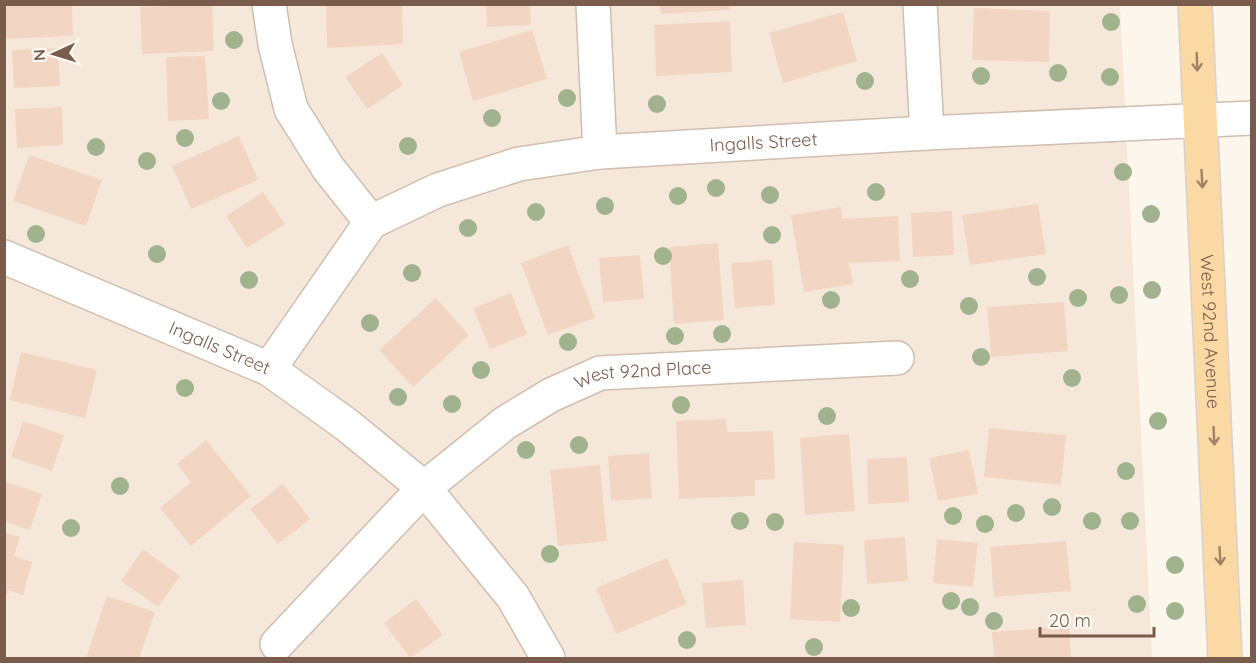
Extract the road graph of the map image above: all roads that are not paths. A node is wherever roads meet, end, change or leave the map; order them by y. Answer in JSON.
{"nodes":[{"id":1,"x":269,"y":4,"type":"edge"},
{"id":2,"x":593,"y":4,"type":"edge"},
{"id":3,"x":920,"y":4,"type":"edge"},
{"id":4,"x":1195,"y":4,"type":"edge"},
{"id":5,"x":1251,"y":118,"type":"edge"},
{"id":6,"x":1199,"y":120,"type":"junction"},
{"id":7,"x":927,"y":133,"type":"junction"},
{"id":8,"x":600,"y":152,"type":"junction"},
{"id":9,"x":371,"y":222,"type":"junction"},
{"id":10,"x":4,"y":256,"type":"edge"},
{"id":11,"x":897,"y":358,"type":"dead end"},
{"id":12,"x":269,"y":369,"type":"junction"},
{"id":13,"x":424,"y":488,"type":"junction"},
{"id":14,"x":277,"y":644,"type":"dead end"},
{"id":15,"x":548,"y":658,"type":"edge"},
{"id":16,"x":1225,"y":658,"type":"edge"}],
"edges":[{"from":1,"to":9,"type":"street"},
{"from":2,"to":8,"type":"street"},
{"from":3,"to":7,"type":"street"},
{"from":4,"to":6,"type":"main road","name":"West 92nd Avenue","one_way":true},
{"from":5,"to":6,"type":"street","name":"Ingalls Street"},
{"from":6,"to":7,"type":"street","name":"Ingalls Street"},
{"from":6,"to":16,"type":"main road","name":"West 92nd Avenue","one_way":true},
{"from":7,"to":8,"type":"street","name":"Ingalls Street"},
{"from":8,"to":9,"type":"street","name":"Ingalls Street"},
{"from":9,"to":12,"type":"street","name":"Ingalls Street"},
{"from":10,"to":12,"type":"street","name":"Ingalls Street"},
{"from":11,"to":13,"type":"street","name":"West 92nd Place"},
{"from":12,"to":13,"type":"street"},
{"from":13,"to":14,"type":"street","name":"West 92nd Place"},
{"from":13,"to":15,"type":"street"}]}
